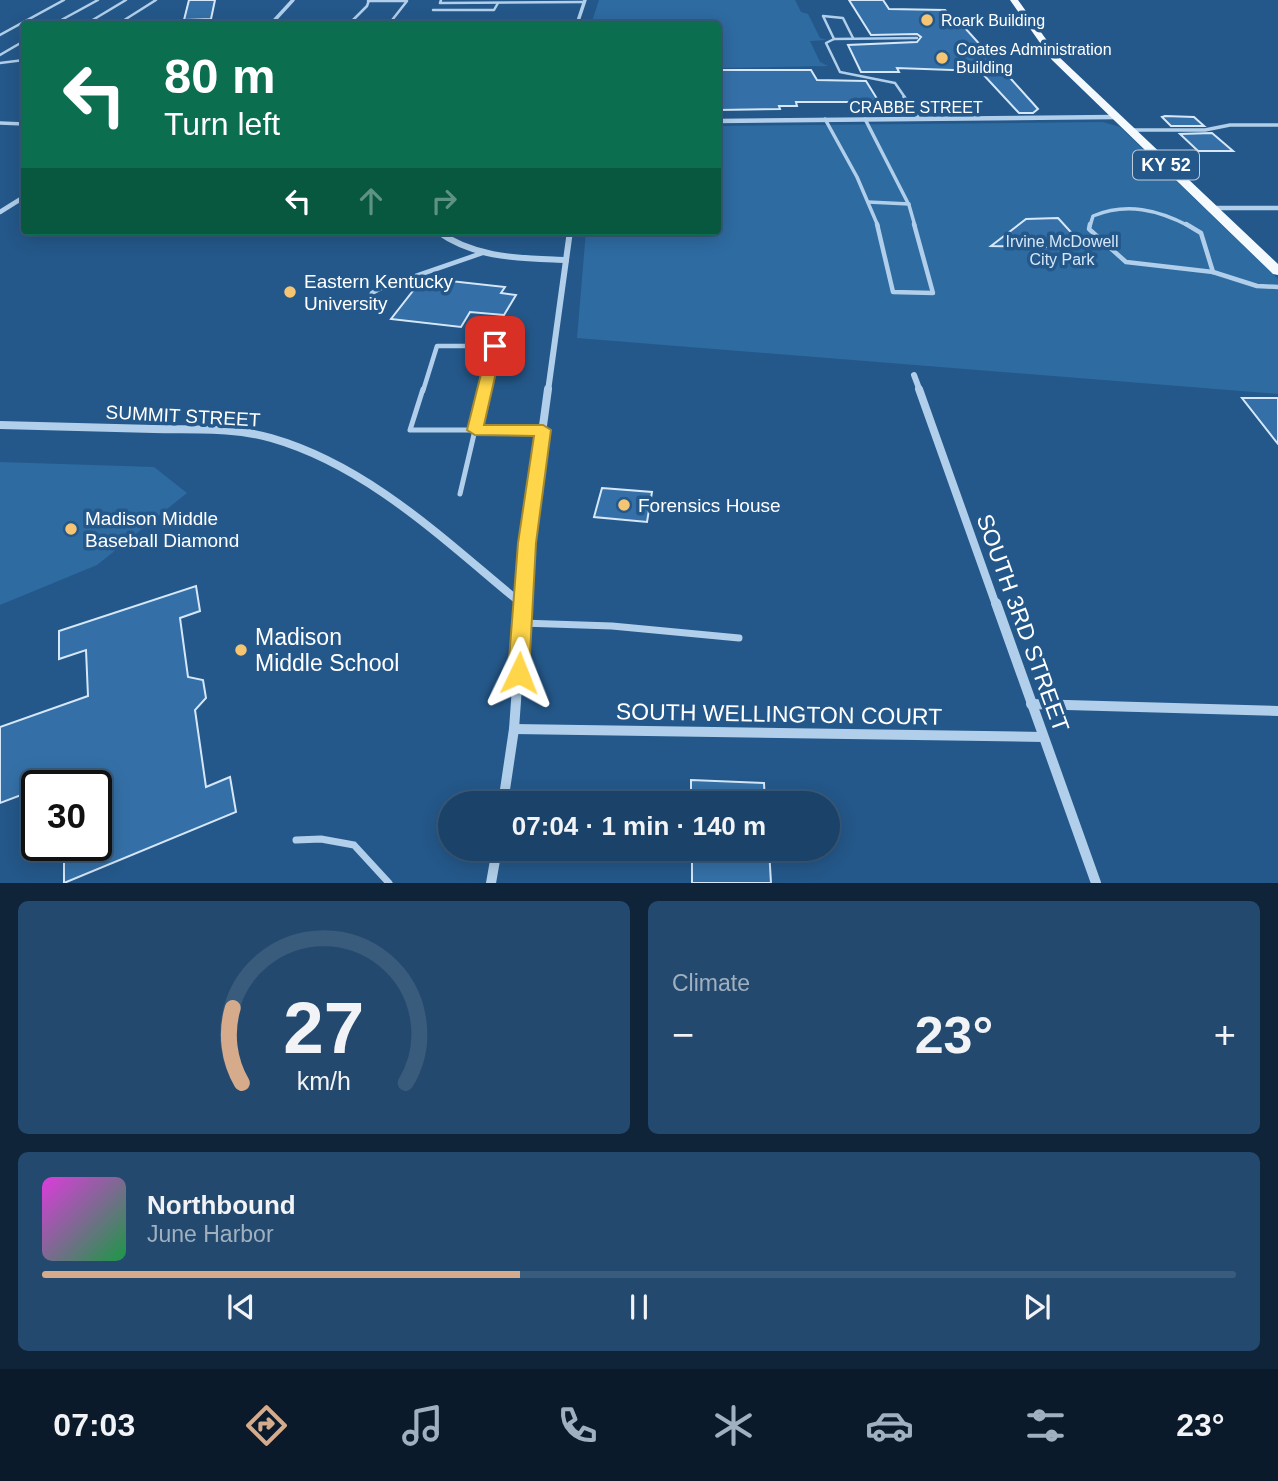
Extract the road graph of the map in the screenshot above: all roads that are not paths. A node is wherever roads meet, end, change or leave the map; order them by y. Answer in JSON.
{"nodes":[{"id":1,"x":64,"y":0,"type":"edge"},
{"id":2,"x":98,"y":0,"type":"edge"},
{"id":3,"x":126,"y":0,"type":"edge"},
{"id":4,"x":156,"y":0,"type":"edge"},
{"id":5,"x":293,"y":0,"type":"edge"},
{"id":6,"x":368,"y":0,"type":"edge"},
{"id":7,"x":442,"y":0,"type":"edge"},
{"id":8,"x":1014,"y":0,"type":"edge"},
{"id":9,"x":585,"y":1,"type":"edge"},
{"id":10,"x":498,"y":3,"type":"junction"},
{"id":11,"x":433,"y":10,"type":"dead end"},
{"id":12,"x":26,"y":21,"type":"edge"},
{"id":13,"x":60,"y":21,"type":"edge"},
{"id":14,"x":91,"y":21,"type":"edge"},
{"id":15,"x":123,"y":21,"type":"edge"},
{"id":16,"x":274,"y":21,"type":"edge"},
{"id":17,"x":352,"y":21,"type":"edge"},
{"id":18,"x":391,"y":21,"type":"edge"},
{"id":19,"x":578,"y":21,"type":"edge"},
{"id":20,"x":21,"y":24,"type":"edge"},
{"id":21,"x":0,"y":35,"type":"edge"},
{"id":22,"x":853,"y":38,"type":"junction"},
{"id":23,"x":917,"y":38,"type":"dead end"},
{"id":24,"x":834,"y":39,"type":"junction"},
{"id":25,"x":21,"y":43,"type":"edge"},
{"id":26,"x":0,"y":54,"type":"edge"},
{"id":27,"x":21,"y":60,"type":"edge"},
{"id":28,"x":0,"y":63,"type":"edge"},
{"id":29,"x":1115,"y":117,"type":"junction"},
{"id":30,"x":825,"y":119,"type":"junction"},
{"id":31,"x":865,"y":119,"type":"junction"},
{"id":32,"x":919,"y":119,"type":"junction"},
{"id":33,"x":721,"y":121,"type":"edge"},
{"id":34,"x":0,"y":123,"type":"edge"},
{"id":35,"x":21,"y":124,"type":"edge"},
{"id":36,"x":1278,"y":125,"type":"edge"},
{"id":37,"x":1129,"y":130,"type":"junction"},
{"id":38,"x":21,"y":199,"type":"edge"},
{"id":39,"x":867,"y":202,"type":"junction"},
{"id":40,"x":908,"y":204,"type":"junction"},
{"id":41,"x":1212,"y":208,"type":"junction"},
{"id":42,"x":1278,"y":208,"type":"edge"},
{"id":43,"x":0,"y":212,"type":"edge"},
{"id":44,"x":442,"y":235,"type":"edge"},
{"id":45,"x":569,"y":235,"type":"edge"},
{"id":46,"x":485,"y":252,"type":"junction"},
{"id":47,"x":566,"y":260,"type":"junction"},
{"id":48,"x":1278,"y":271,"type":"edge"},
{"id":49,"x":1213,"y":272,"type":"junction"},
{"id":50,"x":1278,"y":287,"type":"edge"},
{"id":51,"x":366,"y":307,"type":"dead end"},
{"id":52,"x":914,"y":375,"type":"dead end"},
{"id":53,"x":0,"y":425,"type":"edge"},
{"id":54,"x":475,"y":430,"type":"junction"},
{"id":55,"x":543,"y":430,"type":"junction"},
{"id":56,"x":460,"y":494,"type":"dead end"},
{"id":57,"x":522,"y":604,"type":"junction"},
{"id":58,"x":521,"y":623,"type":"junction"},
{"id":59,"x":739,"y":638,"type":"dead end"},
{"id":60,"x":1031,"y":704,"type":"junction"},
{"id":61,"x":1278,"y":711,"type":"edge"},
{"id":62,"x":514,"y":729,"type":"junction"},
{"id":63,"x":1043,"y":737,"type":"junction"},
{"id":64,"x":505,"y":791,"type":"edge"},
{"id":65,"x":296,"y":840,"type":"dead end"},
{"id":66,"x":495,"y":861,"type":"edge"},
{"id":67,"x":389,"y":883,"type":"edge"},
{"id":68,"x":491,"y":883,"type":"edge"},
{"id":69,"x":1096,"y":883,"type":"edge"}],
"edges":[{"from":1,"to":12,"type":"lane"},
{"from":2,"to":13,"type":"lane"},
{"from":3,"to":14,"type":"lane"},
{"from":4,"to":15,"type":"lane"},
{"from":5,"to":16,"type":"street"},
{"from":6,"to":17,"type":"lane"},
{"from":6,"to":18,"type":"lane"},
{"from":7,"to":10,"type":"lane"},
{"from":8,"to":29,"type":"main road","number":"KY 52"},
{"from":9,"to":10,"type":"lane"},
{"from":9,"to":19,"type":"street"},
{"from":10,"to":11,"type":"lane"},
{"from":20,"to":21,"type":"lane"},
{"from":22,"to":23,"type":"lane"},
{"from":22,"to":24,"type":"lane"},
{"from":22,"to":24,"type":"lane"},
{"from":24,"to":32,"type":"lane"},
{"from":25,"to":26,"type":"lane"},
{"from":27,"to":28,"type":"lane"},
{"from":29,"to":32,"type":"street","name":"CRABBE STREET"},
{"from":29,"to":37,"type":"main road","number":"KY 52"},
{"from":30,"to":31,"type":"street","name":"CRABBE STREET"},
{"from":30,"to":33,"type":"street","name":"CRABBE STREET"},
{"from":30,"to":39,"type":"lane"},
{"from":31,"to":32,"type":"street","name":"CRABBE STREET"},
{"from":31,"to":40,"type":"lane"},
{"from":34,"to":35,"type":"lane"},
{"from":36,"to":37,"type":"lane"},
{"from":37,"to":41,"type":"main road","number":"KY 52"},
{"from":38,"to":43,"type":"street"},
{"from":39,"to":40,"type":"lane"},
{"from":39,"to":40,"type":"lane"},
{"from":41,"to":42,"type":"street"},
{"from":41,"to":48,"type":"main road","number":"KY 52"},
{"from":44,"to":46,"type":"street"},
{"from":45,"to":47,"type":"street"},
{"from":46,"to":47,"type":"street"},
{"from":46,"to":51,"type":"lane"},
{"from":47,"to":55,"type":"street"},
{"from":49,"to":49,"type":"lane"},
{"from":49,"to":50,"type":"lane"},
{"from":52,"to":60,"type":"street","name":"SOUTH 3RD STREET"},
{"from":53,"to":57,"type":"street","name":"SUMMIT STREET"},
{"from":54,"to":54,"type":"lane"},
{"from":54,"to":55,"type":"lane"},
{"from":54,"to":56,"type":"lane"},
{"from":55,"to":57,"type":"street"},
{"from":57,"to":58,"type":"street"},
{"from":58,"to":59,"type":"lane"},
{"from":58,"to":62,"type":"street"},
{"from":60,"to":61,"type":"street"},
{"from":60,"to":63,"type":"street","name":"SOUTH 3RD STREET"},
{"from":62,"to":63,"type":"street","name":"SOUTH WELLINGTON COURT"},
{"from":62,"to":64,"type":"street"},
{"from":63,"to":69,"type":"street","name":"SOUTH 3RD STREET"},
{"from":65,"to":67,"type":"lane"},
{"from":66,"to":68,"type":"street"}]}
